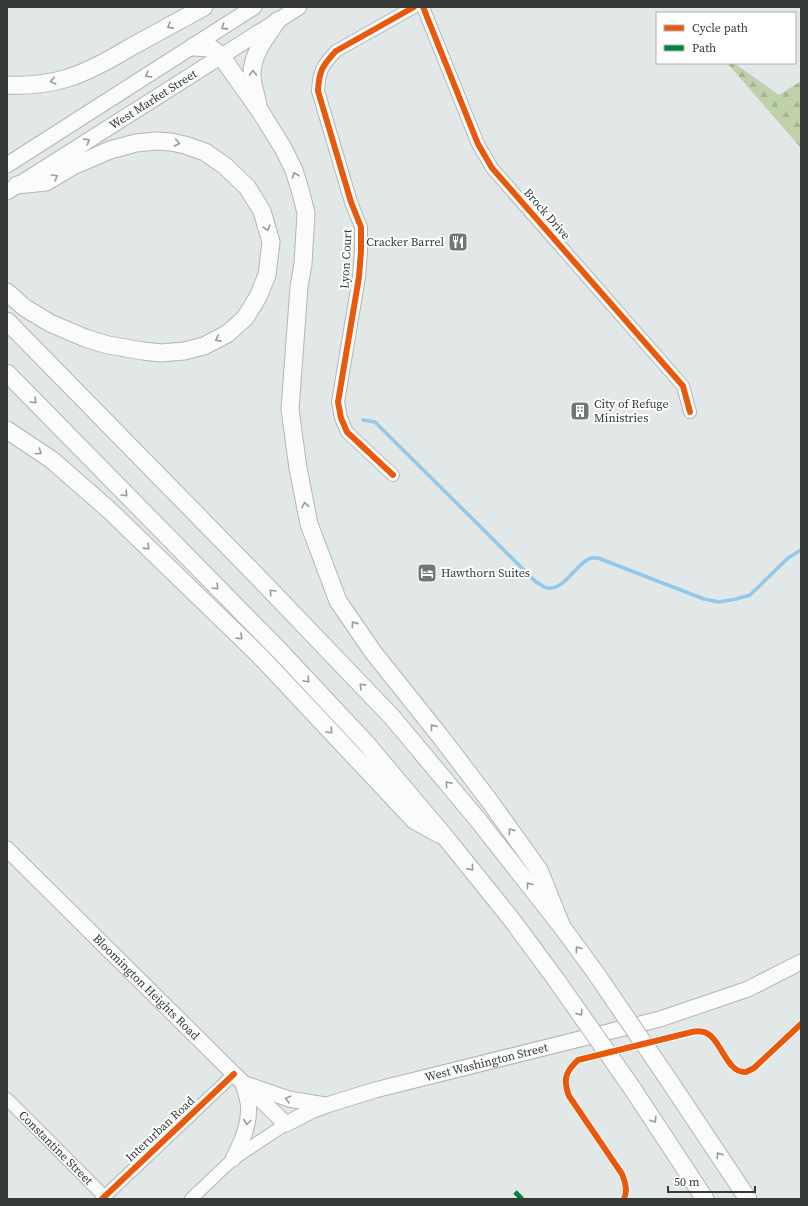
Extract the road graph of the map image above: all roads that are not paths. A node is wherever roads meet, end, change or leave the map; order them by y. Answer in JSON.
{"nodes":[{"id":1,"x":204,"y":7,"type":"edge"},
{"id":2,"x":254,"y":7,"type":"edge"},
{"id":3,"x":299,"y":7,"type":"edge"},
{"id":4,"x":414,"y":7,"type":"edge"},
{"id":5,"x":423,"y":7,"type":"edge"},
{"id":6,"x":277,"y":21,"type":"junction"},
{"id":7,"x":193,"y":47,"type":"junction"},
{"id":8,"x":221,"y":56,"type":"junction"},
{"id":9,"x":7,"y":85,"type":"edge"},
{"id":10,"x":260,"y":111,"type":"junction"},
{"id":11,"x":7,"y":165,"type":"edge"},
{"id":12,"x":12,"y":188,"type":"edge"},
{"id":13,"x":7,"y":292,"type":"edge"},
{"id":14,"x":7,"y":322,"type":"edge"},
{"id":15,"x":7,"y":373,"type":"edge"},
{"id":16,"x":690,"y":412,"type":"dead end"},
{"id":17,"x":7,"y":430,"type":"edge"},
{"id":18,"x":393,"y":475,"type":"dead end"},
{"id":19,"x":446,"y":838,"type":"junction"},
{"id":20,"x":7,"y":849,"type":"edge"},
{"id":21,"x":562,"y":927,"type":"junction"},
{"id":22,"x":801,"y":962,"type":"edge"},
{"id":23,"x":239,"y":1079,"type":"junction"},
{"id":24,"x":7,"y":1099,"type":"edge"},
{"id":25,"x":327,"y":1105,"type":"junction"},
{"id":26,"x":286,"y":1124,"type":"junction"},
{"id":27,"x":233,"y":1159,"type":"junction"},
{"id":28,"x":103,"y":1198,"type":"edge"},
{"id":29,"x":191,"y":1199,"type":"edge"},
{"id":30,"x":705,"y":1199,"type":"edge"},
{"id":31,"x":748,"y":1199,"type":"edge"}],
"edges":[{"from":1,"to":9,"type":"highway","one_way":true},
{"from":2,"to":7,"type":"main road","name":"West Market Street","one_way":true},
{"from":3,"to":6,"type":"main road","name":"West Market Street"},
{"from":4,"to":18,"type":"street","name":"Lyon Court"},
{"from":5,"to":16,"type":"street","name":"Brock Drive"},
{"from":6,"to":8,"type":"main road","name":"West Market Street"},
{"from":10,"to":6,"type":"highway","one_way":true},
{"from":7,"to":8,"type":"highway"},
{"from":7,"to":11,"type":"main road","name":"West Market Street","one_way":true},
{"from":8,"to":10,"type":"highway"},
{"from":12,"to":8,"type":"main road","name":"West Market Street","one_way":true},
{"from":21,"to":10,"type":"highway","one_way":true},
{"from":12,"to":13,"type":"highway","one_way":true},
{"from":21,"to":14,"type":"highway","one_way":true},
{"from":15,"to":19,"type":"highway","one_way":true},
{"from":17,"to":19,"type":"highway","one_way":true},
{"from":19,"to":30,"type":"highway","one_way":true,"bridge":true},
{"from":20,"to":23,"type":"main road","name":"Bloomington Heights Road"},
{"from":31,"to":21,"type":"highway","one_way":true,"bridge":true},
{"from":22,"to":25,"type":"main road","name":"West Washington Street"},
{"from":25,"to":23,"type":"main road","one_way":true},
{"from":23,"to":26,"type":"main road","name":"Bloomington Heights Road"},
{"from":23,"to":27,"type":"main road","one_way":true},
{"from":23,"to":28,"type":"street","name":"Interurban Road"},
{"from":24,"to":28,"type":"street","name":"Constantine Street"},
{"from":25,"to":26,"type":"main road","name":"West Washington Street"},
{"from":26,"to":27,"type":"street","name":"West Washington Street"},
{"from":27,"to":29,"type":"street","name":"West Washington Street"}]}
